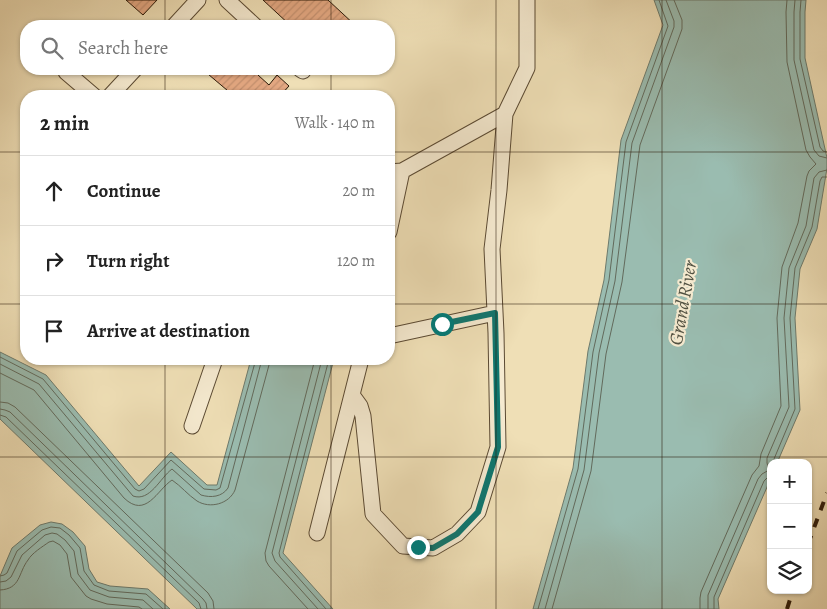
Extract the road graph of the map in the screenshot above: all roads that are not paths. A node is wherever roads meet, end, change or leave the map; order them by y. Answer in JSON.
{"nodes":[{"id":1,"x":198,"y":0,"type":"edge"},
{"id":2,"x":227,"y":0,"type":"edge"},
{"id":3,"x":527,"y":0,"type":"edge"},
{"id":4,"x":180,"y":20,"type":"edge"},
{"id":5,"x":249,"y":20,"type":"edge"},
{"id":6,"x":70,"y":75,"type":"edge"},
{"id":7,"x":124,"y":75,"type":"edge"},
{"id":8,"x":87,"y":90,"type":"edge"},
{"id":9,"x":114,"y":90,"type":"edge"},
{"id":10,"x":505,"y":114,"type":"junction"},
{"id":11,"x":395,"y":171,"type":"edge"},
{"id":12,"x":495,"y":313,"type":"junction"},
{"id":13,"x":395,"y":335,"type":"edge"},
{"id":14,"x":213,"y":365,"type":"edge"},
{"id":15,"x":360,"y":365,"type":"edge"},
{"id":16,"x":352,"y":395,"type":"junction"},
{"id":17,"x":192,"y":426,"type":"dead end"},
{"id":18,"x":317,"y":533,"type":"dead end"}],
"edges":[{"from":1,"to":4,"type":"lane"},
{"from":2,"to":5,"type":"lane"},
{"from":3,"to":10,"type":"lane"},
{"from":6,"to":8,"type":"lane"},
{"from":7,"to":9,"type":"lane"},
{"from":10,"to":11,"type":"lane"},
{"from":10,"to":12,"type":"lane"},
{"from":12,"to":13,"type":"lane"},
{"from":12,"to":16,"type":"lane"},
{"from":14,"to":17,"type":"lane"},
{"from":15,"to":16,"type":"lane"},
{"from":16,"to":18,"type":"lane"}]}
